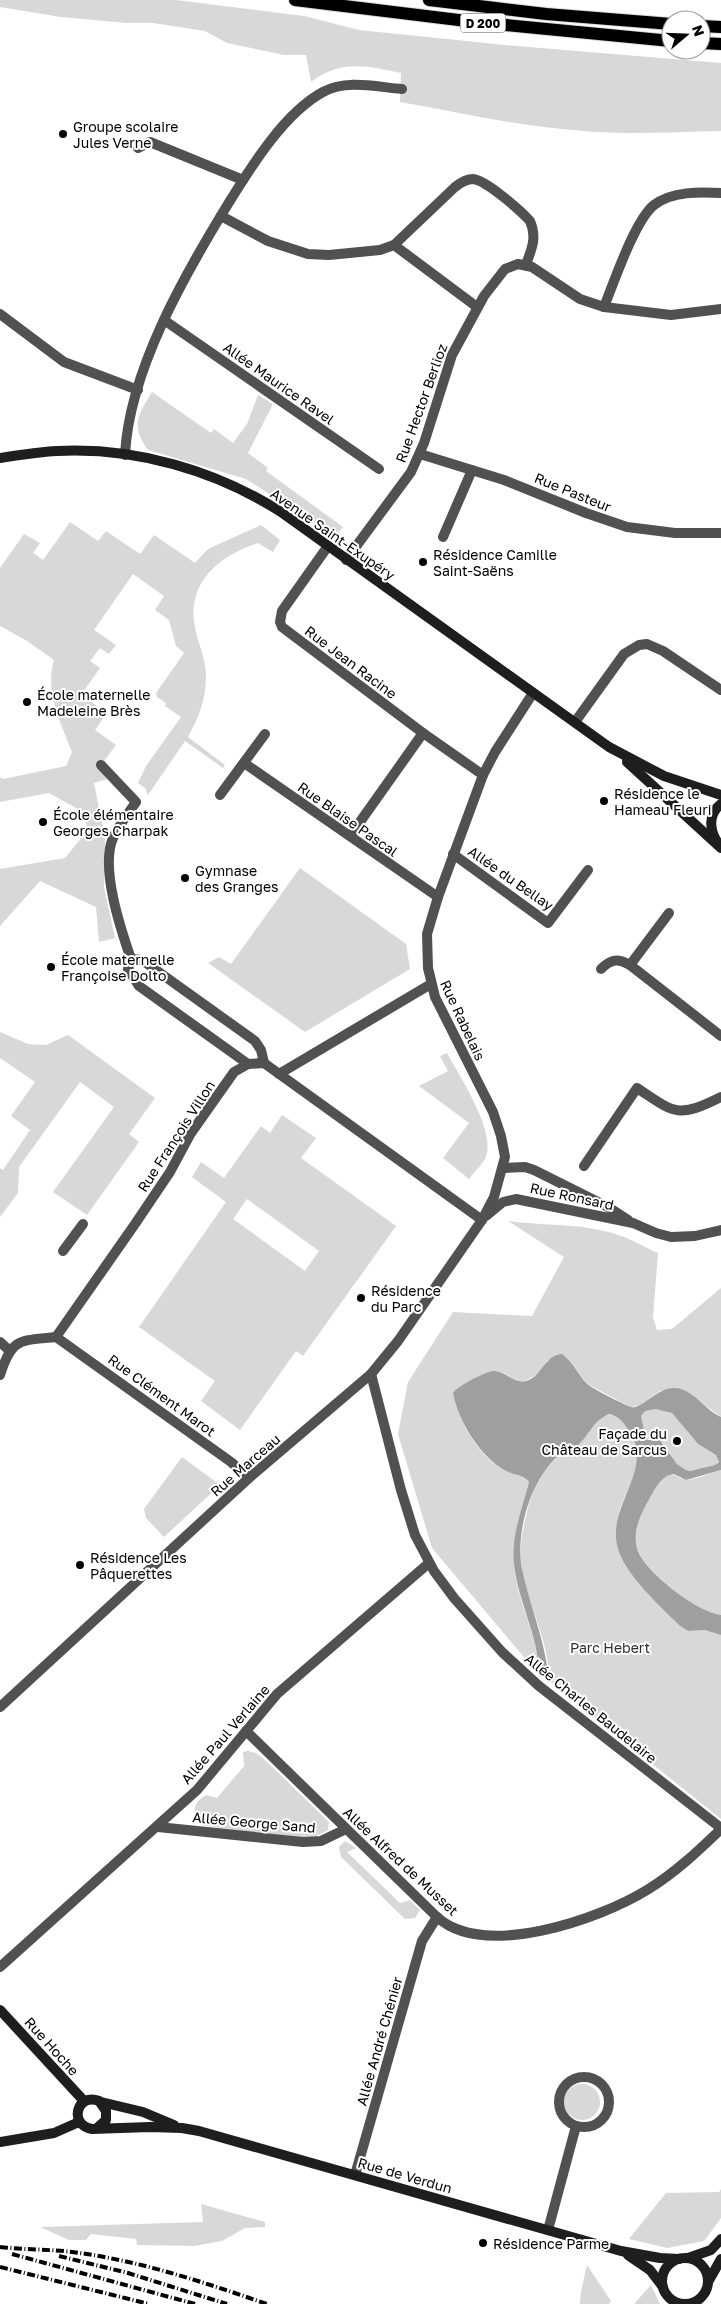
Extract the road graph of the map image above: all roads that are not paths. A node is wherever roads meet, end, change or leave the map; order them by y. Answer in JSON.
{"nodes":[{"id":1,"x":295,"y":0,"type":"edge"},
{"id":2,"x":428,"y":0,"type":"edge"},
{"id":3,"x":661,"y":23,"type":"edge"},
{"id":4,"x":661,"y":40,"type":"edge"},
{"id":5,"x":402,"y":89,"type":"dead end"},
{"id":6,"x":138,"y":148,"type":"dead end"},
{"id":7,"x":243,"y":180,"type":"junction"},
{"id":8,"x":721,"y":193,"type":"edge"},
{"id":9,"x":221,"y":216,"type":"junction"},
{"id":10,"x":394,"y":245,"type":"junction"},
{"id":11,"x":526,"y":264,"type":"junction"},
{"id":12,"x":604,"y":307,"type":"junction"},
{"id":13,"x":477,"y":308,"type":"junction"},
{"id":14,"x":721,"y":309,"type":"edge"},
{"id":15,"x":0,"y":314,"type":"edge"},
{"id":16,"x":164,"y":320,"type":"junction"},
{"id":17,"x":138,"y":390,"type":"junction"},
{"id":18,"x":125,"y":454,"type":"junction"},
{"id":19,"x":420,"y":454,"type":"junction"},
{"id":20,"x":0,"y":458,"type":"edge"},
{"id":21,"x":378,"y":469,"type":"dead end"},
{"id":22,"x":472,"y":470,"type":"junction"},
{"id":23,"x":721,"y":532,"type":"edge"},
{"id":24,"x":443,"y":537,"type":"dead end"},
{"id":25,"x":328,"y":546,"type":"junction"},
{"id":26,"x":346,"y":560,"type":"junction"},
{"id":27,"x":721,"y":690,"type":"edge"},
{"id":28,"x":533,"y":693,"type":"junction"},
{"id":29,"x":575,"y":722,"type":"junction"},
{"id":30,"x":423,"y":733,"type":"junction"},
{"id":31,"x":265,"y":734,"type":"dead end"},
{"id":32,"x":609,"y":746,"type":"junction"},
{"id":33,"x":244,"y":763,"type":"junction"},
{"id":34,"x":102,"y":765,"type":"dead end"},
{"id":35,"x":483,"y":775,"type":"junction"},
{"id":36,"x":220,"y":795,"type":"dead end"},
{"id":37,"x":721,"y":795,"type":"edge"},
{"id":38,"x":721,"y":804,"type":"edge"},
{"id":39,"x":350,"y":836,"type":"junction"},
{"id":40,"x":721,"y":848,"type":"edge"},
{"id":41,"x":453,"y":854,"type":"junction"},
{"id":42,"x":588,"y":870,"type":"dead end"},
{"id":43,"x":438,"y":897,"type":"junction"},
{"id":44,"x":669,"y":913,"type":"dead end"},
{"id":45,"x":132,"y":959,"type":"junction"},
{"id":46,"x":630,"y":965,"type":"junction"},
{"id":47,"x":601,"y":969,"type":"dead end"},
{"id":48,"x":430,"y":984,"type":"junction"},
{"id":49,"x":721,"y":1036,"type":"edge"},
{"id":50,"x":264,"y":1063,"type":"junction"},
{"id":51,"x":248,"y":1064,"type":"junction"},
{"id":52,"x":279,"y":1074,"type":"junction"},
{"id":53,"x":721,"y":1097,"type":"edge"},
{"id":54,"x":584,"y":1166,"type":"dead end"},
{"id":55,"x":503,"y":1168,"type":"junction"},
{"id":56,"x":482,"y":1220,"type":"junction"},
{"id":57,"x":633,"y":1223,"type":"junction"},
{"id":58,"x":83,"y":1224,"type":"dead end"},
{"id":59,"x":721,"y":1230,"type":"edge"},
{"id":60,"x":63,"y":1251,"type":"dead end"},
{"id":61,"x":56,"y":1337,"type":"junction"},
{"id":62,"x":0,"y":1342,"type":"edge"},
{"id":63,"x":10,"y":1351,"type":"junction"},
{"id":64,"x":371,"y":1374,"type":"junction"},
{"id":65,"x":0,"y":1375,"type":"edge"},
{"id":66,"x":249,"y":1478,"type":"junction"},
{"id":67,"x":429,"y":1563,"type":"junction"},
{"id":68,"x":0,"y":1707,"type":"edge"},
{"id":69,"x":246,"y":1731,"type":"junction"},
{"id":70,"x":158,"y":1827,"type":"junction"},
{"id":71,"x":346,"y":1829,"type":"junction"},
{"id":72,"x":721,"y":1829,"type":"edge"},
{"id":73,"x":437,"y":1917,"type":"junction"},
{"id":74,"x":0,"y":1966,"type":"edge"},
{"id":75,"x":0,"y":2010,"type":"edge"},
{"id":76,"x":84,"y":2102,"type":"junction"},
{"id":77,"x":101,"y":2102,"type":"junction"},
{"id":78,"x":79,"y":2122,"type":"junction"},
{"id":79,"x":576,"y":2126,"type":"junction"},
{"id":80,"x":182,"y":2128,"type":"junction"},
{"id":81,"x":96,"y":2129,"type":"junction"},
{"id":82,"x":0,"y":2142,"type":"edge"},
{"id":83,"x":355,"y":2175,"type":"junction"},
{"id":84,"x":548,"y":2230,"type":"junction"},
{"id":85,"x":721,"y":2239,"type":"edge"},
{"id":86,"x":621,"y":2251,"type":"junction"},
{"id":87,"x":683,"y":2259,"type":"junction"},
{"id":88,"x":721,"y":2259,"type":"edge"},
{"id":89,"x":708,"y":2282,"type":"junction"},
{"id":90,"x":667,"y":2295,"type":"edge"},
{"id":91,"x":696,"y":2302,"type":"edge"}],
"edges":[{"from":1,"to":4,"type":"main road","number":"D 200"},
{"from":2,"to":3,"type":"main road","number":"D 200"},
{"from":5,"to":7,"type":"street"},
{"from":6,"to":7,"type":"street"},
{"from":7,"to":9,"type":"street"},
{"from":8,"to":12,"type":"street"},
{"from":9,"to":10,"type":"street"},
{"from":9,"to":16,"type":"street"},
{"from":10,"to":11,"type":"street"},
{"from":10,"to":13,"type":"street"},
{"from":11,"to":12,"type":"street"},
{"from":11,"to":13,"type":"street","name":"Rue Hector Berlioz"},
{"from":12,"to":14,"type":"street"},
{"from":13,"to":19,"type":"street","name":"Rue Hector Berlioz"},
{"from":15,"to":17,"type":"street"},
{"from":16,"to":17,"type":"street"},
{"from":16,"to":21,"type":"street","name":"Allée Maurice Ravel"},
{"from":17,"to":18,"type":"street"},
{"from":18,"to":20,"type":"street","name":"Avenue Saint-Exupéry"},
{"from":18,"to":25,"type":"street","name":"Avenue Saint-Exupéry"},
{"from":19,"to":22,"type":"street","name":"Rue Pasteur"},
{"from":19,"to":26,"type":"street","name":"Rue Hector Berlioz"},
{"from":22,"to":23,"type":"street","name":"Rue Pasteur"},
{"from":22,"to":24,"type":"street"},
{"from":25,"to":26,"type":"street","name":"Avenue Saint-Exupéry"},
{"from":25,"to":30,"type":"street","name":"Rue Jean Racine"},
{"from":26,"to":28,"type":"street","name":"Avenue Saint-Exupéry"},
{"from":27,"to":29,"type":"street"},
{"from":28,"to":29,"type":"street","name":"Avenue Saint-Exupéry"},
{"from":28,"to":35,"type":"street","name":"Rue Rabelais"},
{"from":29,"to":32,"type":"street","name":"Avenue Saint-Exupéry"},
{"from":30,"to":35,"type":"street","name":"Rue Jean Racine"},
{"from":30,"to":39,"type":"street"},
{"from":31,"to":33,"type":"street"},
{"from":32,"to":37,"type":"street","name":"Avenue Saint-Exupéry"},
{"from":32,"to":40,"type":"street","name":"Avenue Saint-Exupéry"},
{"from":33,"to":36,"type":"street"},
{"from":33,"to":39,"type":"street","name":"Rue Blaise Pascal"},
{"from":34,"to":45,"type":"street"},
{"from":35,"to":41,"type":"street","name":"Rue Rabelais"},
{"from":38,"to":40,"type":"street","name":"Avenue Saint-Exupéry"},
{"from":39,"to":43,"type":"street","name":"Rue Blaise Pascal"},
{"from":41,"to":42,"type":"street","name":"Allée du Bellay"},
{"from":41,"to":43,"type":"street","name":"Rue Rabelais"},
{"from":43,"to":48,"type":"street","name":"Rue Rabelais"},
{"from":44,"to":46,"type":"street"},
{"from":45,"to":50,"type":"street"},
{"from":45,"to":51,"type":"street"},
{"from":46,"to":47,"type":"street"},
{"from":46,"to":49,"type":"street"},
{"from":48,"to":52,"type":"street"},
{"from":48,"to":55,"type":"street","name":"Rue Rabelais"},
{"from":50,"to":51,"type":"street"},
{"from":50,"to":52,"type":"street"},
{"from":51,"to":61,"type":"street","name":"Rue François Villon"},
{"from":52,"to":56,"type":"street"},
{"from":53,"to":54,"type":"street"},
{"from":55,"to":56,"type":"street","name":"Rue Rabelais"},
{"from":55,"to":57,"type":"street","name":"Rue Ronsard"},
{"from":56,"to":57,"type":"street","name":"Rue Ronsard"},
{"from":56,"to":64,"type":"street","name":"Rue Marceau"},
{"from":57,"to":59,"type":"street","name":"Rue Ronsard"},
{"from":58,"to":60,"type":"street"},
{"from":61,"to":63,"type":"street"},
{"from":61,"to":66,"type":"street","name":"Rue Clément Marot"},
{"from":62,"to":63,"type":"street"},
{"from":63,"to":65,"type":"street"},
{"from":64,"to":66,"type":"street","name":"Rue Marceau"},
{"from":64,"to":67,"type":"street","name":"Allée Charles Baudelaire"},
{"from":66,"to":68,"type":"street","name":"Rue Marceau"},
{"from":67,"to":69,"type":"street","name":"Allée Paul Verlaine"},
{"from":67,"to":72,"type":"street","name":"Allée Charles Baudelaire"},
{"from":69,"to":70,"type":"street","name":"Allée Paul Verlaine"},
{"from":69,"to":71,"type":"street","name":"Allée Alfred de Musset"},
{"from":70,"to":71,"type":"street","name":"Allée George Sand"},
{"from":70,"to":74,"type":"street","name":"Allée Paul Verlaine"},
{"from":71,"to":73,"type":"street","name":"Allée Alfred de Musset"},
{"from":72,"to":73,"type":"street","name":"Allée Alfred de Musset"},
{"from":73,"to":83,"type":"street","name":"Allée André Chénier"},
{"from":75,"to":76,"type":"street","name":"Rue Hoche"},
{"from":76,"to":77,"type":"street"},
{"from":76,"to":78,"type":"street"},
{"from":77,"to":80,"type":"street","name":"Rue de Verdun"},
{"from":77,"to":81,"type":"street"},
{"from":78,"to":81,"type":"street"},
{"from":78,"to":82,"type":"street"},
{"from":79,"to":79,"type":"street"},
{"from":79,"to":84,"type":"street"},
{"from":80,"to":81,"type":"street","name":"Rue de Verdun"},
{"from":80,"to":83,"type":"street","name":"Rue de Verdun"},
{"from":83,"to":84,"type":"street","name":"Rue de Verdun"},
{"from":84,"to":86,"type":"street","name":"Rue de Verdun"},
{"from":85,"to":87,"type":"street"},
{"from":86,"to":87,"type":"street","name":"Rue de Verdun"},
{"from":86,"to":90,"type":"street","name":"Rue de Verdun"},
{"from":87,"to":89,"type":"street"},
{"from":87,"to":90,"type":"street"},
{"from":88,"to":89,"type":"street"},
{"from":89,"to":91,"type":"street"},
{"from":90,"to":91,"type":"street"}]}
